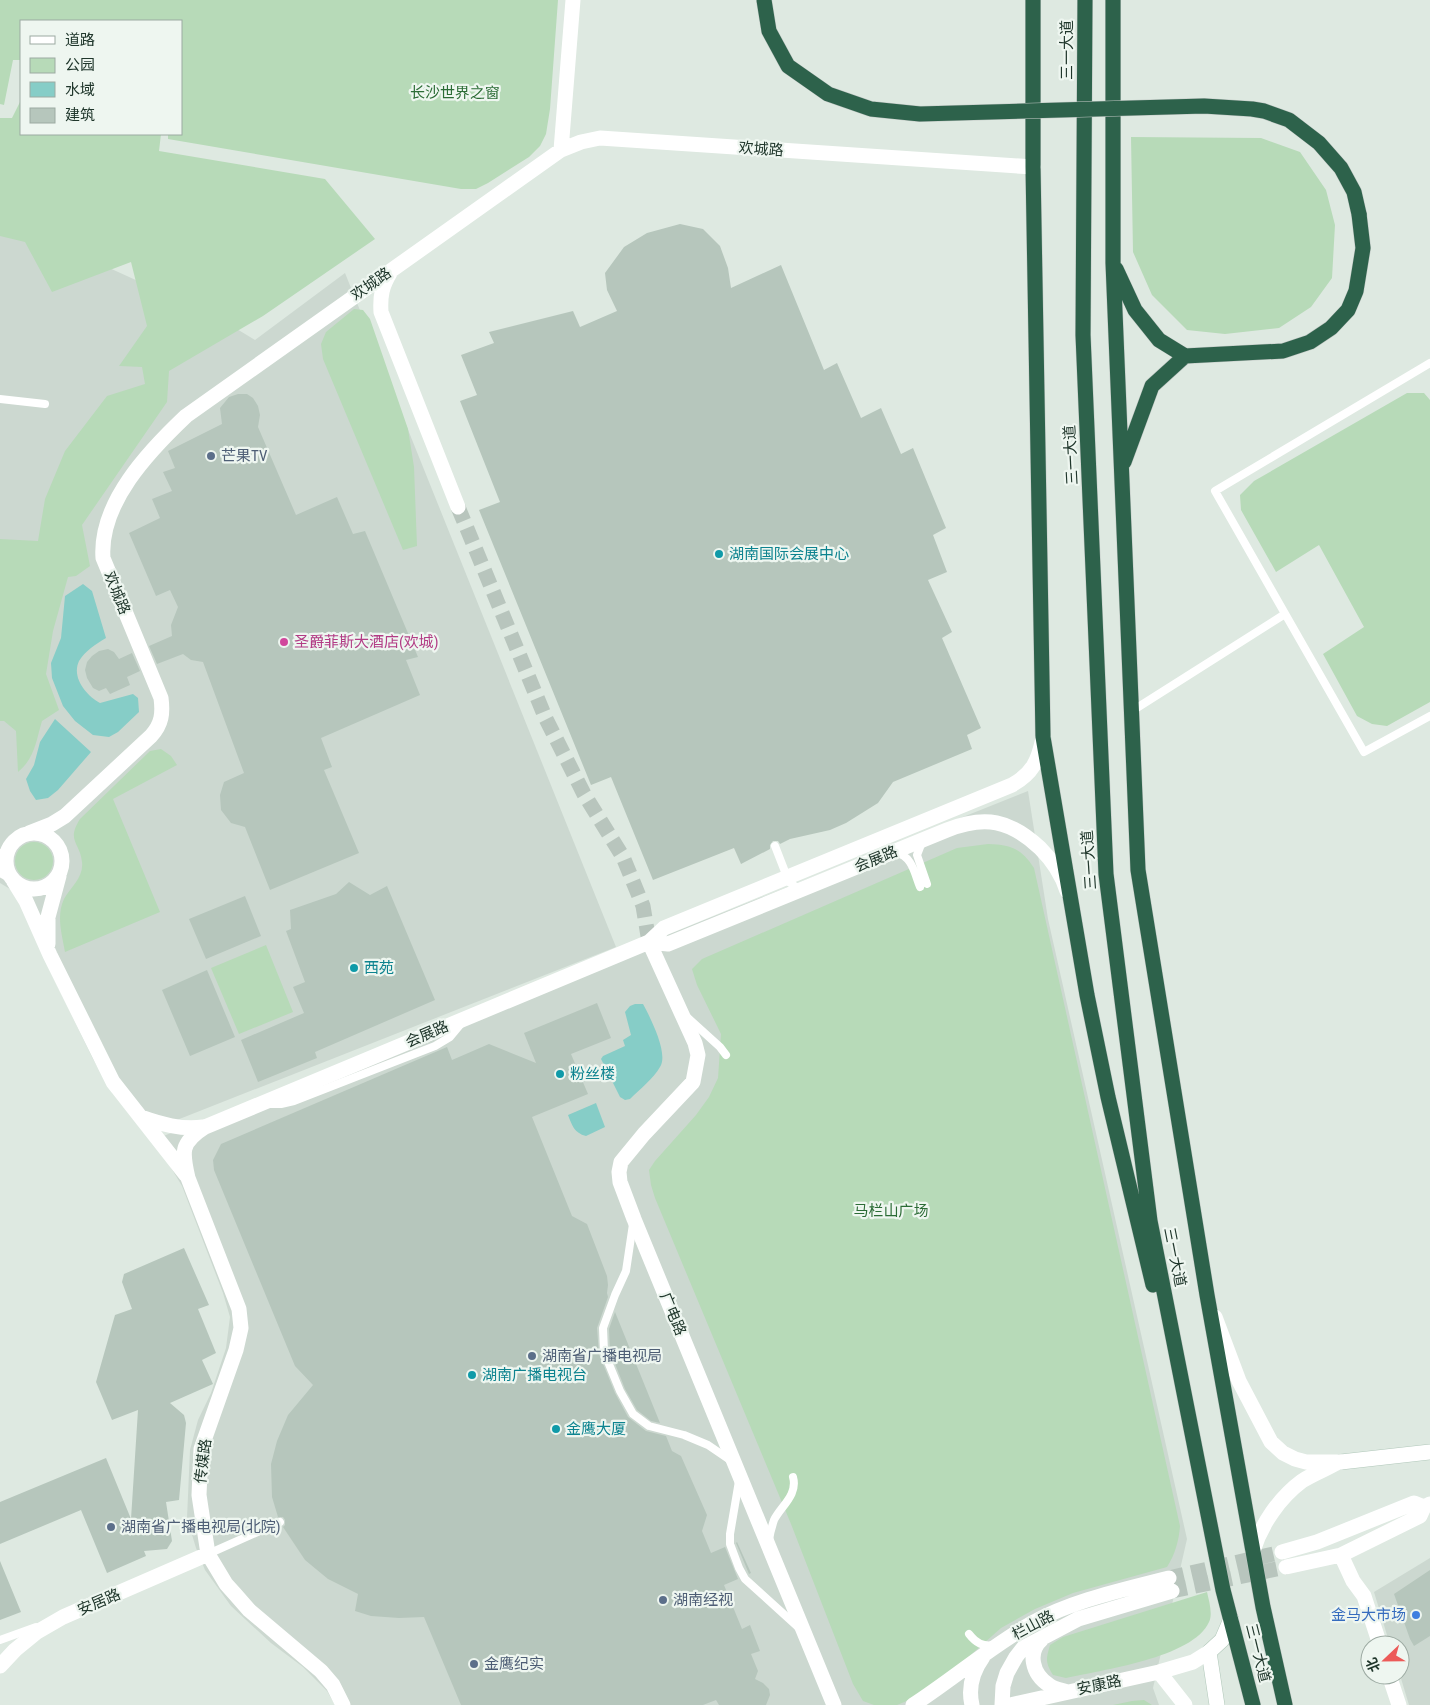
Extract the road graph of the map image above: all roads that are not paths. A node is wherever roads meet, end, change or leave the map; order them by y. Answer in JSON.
{"nodes":[{"id":1,"x":573,"y":0,"type":"edge"},
{"id":2,"x":764,"y":0,"type":"edge"},
{"id":3,"x":1033,"y":0,"type":"edge"},
{"id":4,"x":1085,"y":0,"type":"edge"},
{"id":5,"x":1113,"y":0,"type":"edge"},
{"id":6,"x":561,"y":150,"type":"junction"},
{"id":7,"x":1033,"y":167,"type":"junction"},
{"id":8,"x":1113,"y":263,"type":"junction"},
{"id":9,"x":391,"y":271,"type":"junction"},
{"id":10,"x":1185,"y":356,"type":"junction"},
{"id":11,"x":1430,"y":363,"type":"edge"},
{"id":12,"x":0,"y":399,"type":"edge"},
{"id":13,"x":45,"y":404,"type":"dead end"},
{"id":14,"x":1121,"y":470,"type":"junction"},
{"id":15,"x":458,"y":507,"type":"tunnel mouth"},
{"id":16,"x":1286,"y":614,"type":"junction"},
{"id":17,"x":1132,"y":711,"type":"junction"},
{"id":18,"x":1430,"y":716,"type":"edge"},
{"id":19,"x":1044,"y":737,"type":"junction"},
{"id":20,"x":65,"y":816,"type":"junction"},
{"id":21,"x":29,"y":833,"type":"junction"},
{"id":22,"x":924,"y":839,"type":"junction"},
{"id":23,"x":775,"y":846,"type":"dead end"},
{"id":24,"x":5,"y":850,"type":"edge"},
{"id":25,"x":62,"y":854,"type":"junction"},
{"id":26,"x":887,"y":854,"type":"junction"},
{"id":27,"x":61,"y":870,"type":"junction"},
{"id":28,"x":6,"y":877,"type":"edge"},
{"id":29,"x":788,"y":881,"type":"junction"},
{"id":30,"x":1071,"y":903,"type":"junction"},
{"id":31,"x":649,"y":942,"type":"junction"},
{"id":32,"x":50,"y":955,"type":"junction"},
{"id":33,"x":682,"y":1012,"type":"junction"},
{"id":34,"x":726,"y":1055,"type":"dead end"},
{"id":35,"x":141,"y":1117,"type":"junction"},
{"id":36,"x":205,"y":1127,"type":"junction"},
{"id":37,"x":188,"y":1178,"type":"junction"},
{"id":38,"x":634,"y":1219,"type":"junction"},
{"id":39,"x":1206,"y":1294,"type":"junction"},
{"id":40,"x":1427,"y":1456,"type":"edge"},
{"id":41,"x":734,"y":1462,"type":"junction"},
{"id":42,"x":1341,"y":1462,"type":"junction"},
{"id":43,"x":740,"y":1477,"type":"junction"},
{"id":44,"x":793,"y":1478,"type":"dead end"},
{"id":45,"x":1428,"y":1505,"type":"edge"},
{"id":46,"x":280,"y":1522,"type":"dead end"},
{"id":47,"x":1210,"y":1522,"type":"junction"},
{"id":48,"x":768,"y":1544,"type":"junction"},
{"id":49,"x":1253,"y":1551,"type":"junction"},
{"id":50,"x":1282,"y":1552,"type":"tunnel mouth"},
{"id":51,"x":208,"y":1554,"type":"junction"},
{"id":52,"x":1340,"y":1555,"type":"junction"},
{"id":53,"x":1286,"y":1567,"type":"tunnel mouth"},
{"id":54,"x":63,"y":1617,"type":"junction"},
{"id":55,"x":1231,"y":1619,"type":"junction"},
{"id":56,"x":804,"y":1632,"type":"junction"},
{"id":57,"x":969,"y":1634,"type":"dead end"},
{"id":58,"x":1377,"y":1635,"type":"edge"},
{"id":59,"x":1044,"y":1637,"type":"junction"},
{"id":60,"x":0,"y":1640,"type":"edge"},
{"id":61,"x":999,"y":1644,"type":"junction"},
{"id":62,"x":1209,"y":1652,"type":"junction"},
{"id":63,"x":985,"y":1654,"type":"junction"},
{"id":64,"x":0,"y":1666,"type":"edge"},
{"id":65,"x":1159,"y":1672,"type":"junction"},
{"id":66,"x":1392,"y":1685,"type":"edge"},
{"id":67,"x":1068,"y":1692,"type":"junction"},
{"id":68,"x":343,"y":1705,"type":"edge"},
{"id":69,"x":834,"y":1705,"type":"edge"},
{"id":70,"x":913,"y":1705,"type":"edge"},
{"id":71,"x":972,"y":1705,"type":"edge"},
{"id":72,"x":1002,"y":1705,"type":"edge"},
{"id":73,"x":1010,"y":1705,"type":"edge"},
{"id":74,"x":1184,"y":1705,"type":"edge"},
{"id":75,"x":1217,"y":1705,"type":"edge"},
{"id":76,"x":1253,"y":1705,"type":"edge"},
{"id":77,"x":1285,"y":1705,"type":"edge"},
{"id":78,"x":1399,"y":1705,"type":"edge"}],
"edges":[{"from":1,"to":6,"type":"street"},
{"from":2,"to":10,"type":"highway","bridge":true},
{"from":3,"to":7,"type":"highway"},
{"from":4,"to":47,"type":"highway","name":"三一大道"},
{"from":5,"to":8,"type":"highway","name":"三一大道"},
{"from":6,"to":7,"type":"street","name":"欢城路"},
{"from":6,"to":9,"type":"street","name":"欢城路"},
{"from":7,"to":19,"type":"highway"},
{"from":8,"to":10,"type":"highway"},
{"from":8,"to":14,"type":"highway","name":"三一大道"},
{"from":9,"to":15,"type":"street"},
{"from":9,"to":20,"type":"street","name":"欢城路"},
{"from":10,"to":14,"type":"highway"},
{"from":11,"to":16,"type":"lane"},
{"from":12,"to":13,"type":"lane"},
{"from":14,"to":17,"type":"highway","name":"三一大道"},
{"from":16,"to":17,"type":"lane"},
{"from":16,"to":18,"type":"lane"},
{"from":17,"to":39,"type":"highway","name":"三一大道"},
{"from":19,"to":29,"type":"street","name":"会展路"},
{"from":19,"to":30,"type":"highway"},
{"from":20,"to":21,"type":"street","name":"欢城路"},
{"from":20,"to":25,"type":"street"},
{"from":21,"to":24,"type":"street"},
{"from":21,"to":25,"type":"street"},
{"from":22,"to":26,"type":"street","name":"会展路"},
{"from":22,"to":26,"type":"lane"},
{"from":22,"to":30,"type":"street","name":"会展路"},
{"from":23,"to":29,"type":"lane"},
{"from":24,"to":28,"type":"street"},
{"from":25,"to":27,"type":"street"},
{"from":26,"to":29,"type":"street","name":"会展路"},
{"from":27,"to":28,"type":"street"},
{"from":27,"to":32,"type":"street"},
{"from":28,"to":32,"type":"street"},
{"from":29,"to":31,"type":"street","name":"会展路"},
{"from":30,"to":47,"type":"highway"},
{"from":31,"to":33,"type":"street","name":"广电路"},
{"from":31,"to":36,"type":"street","name":"会展路"},
{"from":32,"to":35,"type":"street"},
{"from":33,"to":34,"type":"lane"},
{"from":33,"to":38,"type":"street","name":"广电路"},
{"from":35,"to":36,"type":"street"},
{"from":35,"to":37,"type":"street"},
{"from":36,"to":37,"type":"street"},
{"from":37,"to":51,"type":"street","name":"传媒路"},
{"from":38,"to":41,"type":"street","name":"广电路"},
{"from":38,"to":41,"type":"lane"},
{"from":39,"to":42,"type":"street"},
{"from":39,"to":49,"type":"highway","name":"三一大道"},
{"from":40,"to":42,"type":"street"},
{"from":41,"to":43,"type":"street","name":"广电路"},
{"from":42,"to":49,"type":"street"},
{"from":43,"to":48,"type":"street","name":"广电路"},
{"from":43,"to":56,"type":"lane"},
{"from":44,"to":48,"type":"lane"},
{"from":45,"to":50,"type":"street"},
{"from":45,"to":52,"type":"street"},
{"from":46,"to":51,"type":"lane"},
{"from":47,"to":55,"type":"highway","name":"三一大道"},
{"from":48,"to":56,"type":"street","name":"广电路"},
{"from":49,"to":77,"type":"highway","name":"三一大道"},
{"from":51,"to":54,"type":"street","name":"安居路"},
{"from":51,"to":68,"type":"street","name":"传媒路"},
{"from":52,"to":53,"type":"street"},
{"from":52,"to":58,"type":"street"},
{"from":54,"to":60,"type":"lane"},
{"from":54,"to":64,"type":"street","name":"安居路"},
{"from":55,"to":62,"type":"street"},
{"from":55,"to":76,"type":"highway","name":"三一大道"},
{"from":56,"to":69,"type":"street","name":"广电路"},
{"from":57,"to":61,"type":"lane"},
{"from":59,"to":61,"type":"street","name":"栏山路"},
{"from":59,"to":67,"type":"street"},
{"from":59,"to":72,"type":"street","name":"栏山路"},
{"from":61,"to":63,"type":"street","name":"栏山路"},
{"from":62,"to":65,"type":"street","name":"安康路"},
{"from":62,"to":75,"type":"street"},
{"from":63,"to":70,"type":"street","name":"栏山路"},
{"from":63,"to":71,"type":"street"},
{"from":65,"to":67,"type":"street","name":"安康路"},
{"from":65,"to":74,"type":"street"},
{"from":66,"to":78,"type":"street"},
{"from":67,"to":73,"type":"street","name":"安康路"}]}
